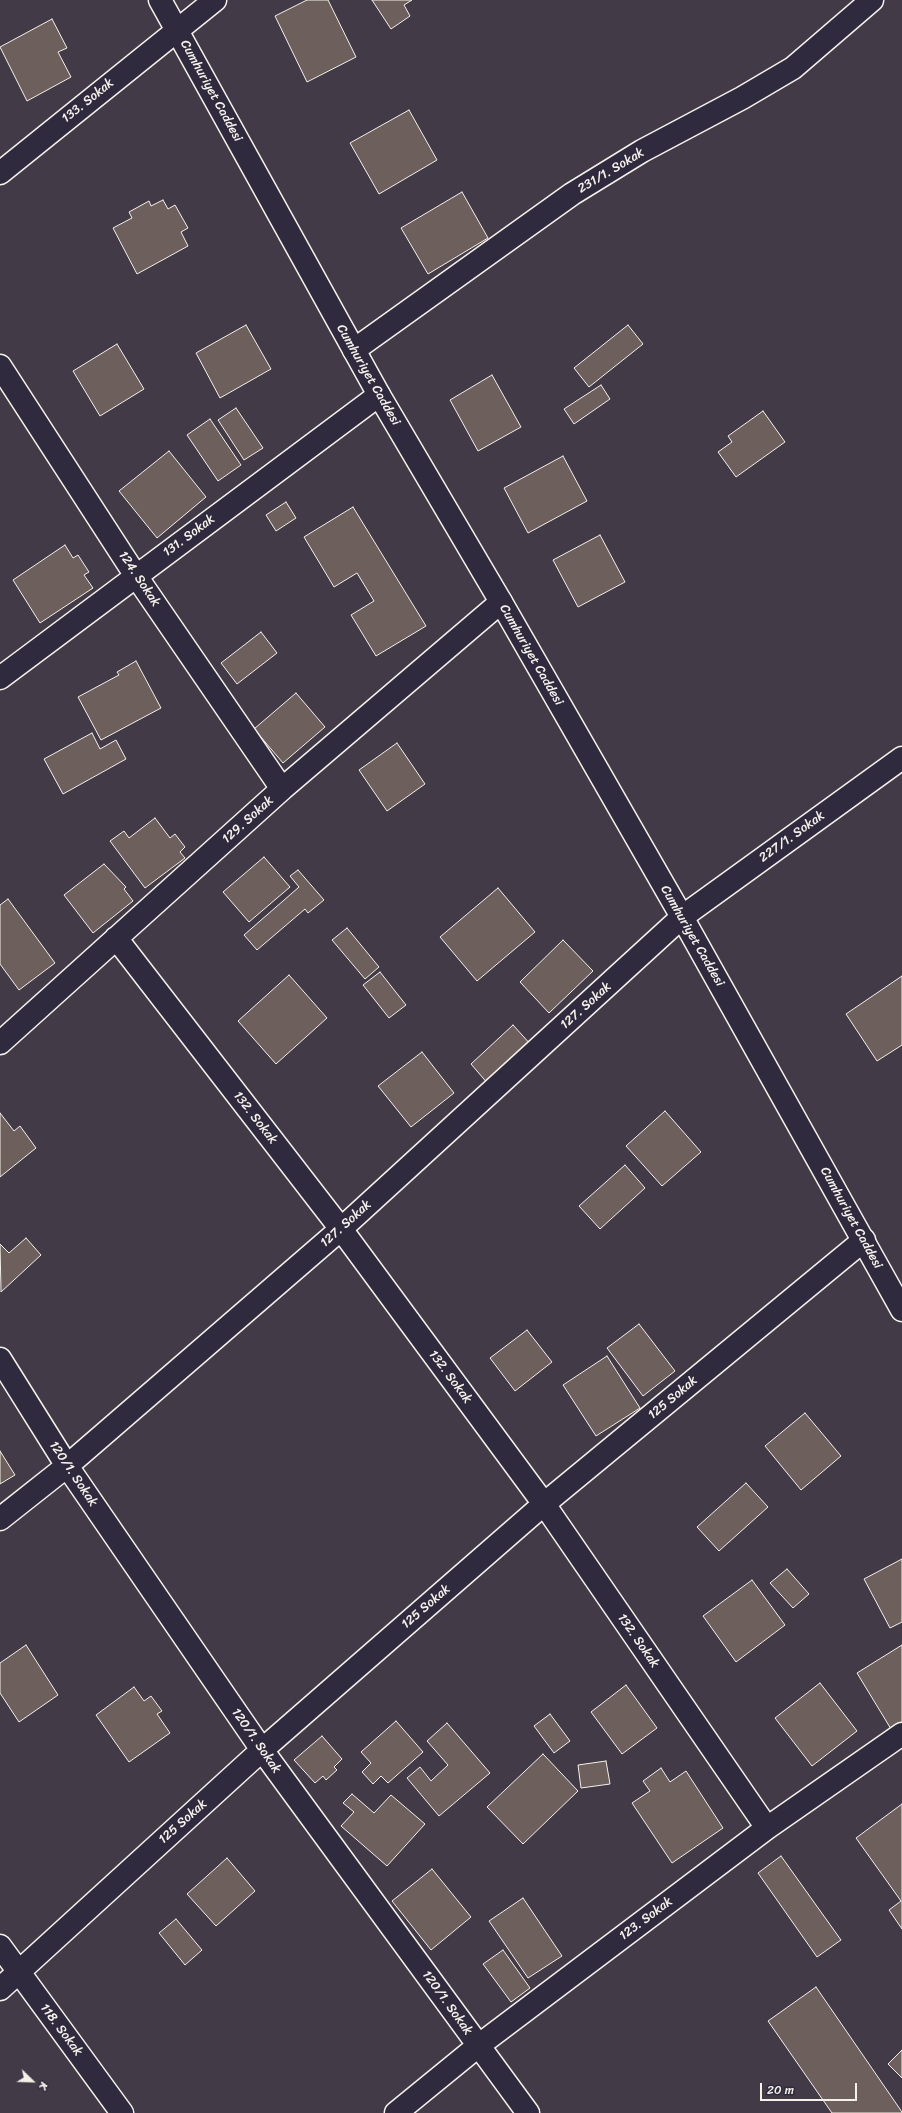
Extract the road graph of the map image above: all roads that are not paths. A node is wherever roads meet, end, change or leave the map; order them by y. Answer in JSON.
{"nodes":[{"id":1,"x":160,"y":0,"type":"edge"},
{"id":2,"x":215,"y":0,"type":"edge"},
{"id":3,"x":872,"y":0,"type":"edge"},
{"id":4,"x":177,"y":30,"type":"junction"},
{"id":5,"x":0,"y":173,"type":"edge"},
{"id":6,"x":354,"y":350,"type":"junction"},
{"id":7,"x":0,"y":366,"type":"edge"},
{"id":8,"x":379,"y":395,"type":"junction"},
{"id":9,"x":136,"y":576,"type":"junction"},
{"id":10,"x":501,"y":602,"type":"junction"},
{"id":11,"x":0,"y":678,"type":"edge"},
{"id":12,"x":902,"y":758,"type":"edge"},
{"id":13,"x":282,"y":789,"type":"junction"},
{"id":14,"x":682,"y":918,"type":"junction"},
{"id":15,"x":116,"y":938,"type":"junction"},
{"id":16,"x":0,"y":1043,"type":"edge"},
{"id":17,"x":341,"y":1229,"type":"junction"},
{"id":18,"x":864,"y":1240,"type":"junction"},
{"id":19,"x":902,"y":1310,"type":"edge"},
{"id":20,"x":0,"y":1359,"type":"edge"},
{"id":21,"x":67,"y":1466,"type":"junction"},
{"id":22,"x":544,"y":1504,"type":"junction"},
{"id":23,"x":0,"y":1519,"type":"edge"},
{"id":24,"x":902,"y":1734,"type":"edge"},
{"id":25,"x":262,"y":1750,"type":"junction"},
{"id":26,"x":767,"y":1828,"type":"junction"},
{"id":27,"x":0,"y":1946,"type":"edge"},
{"id":28,"x":18,"y":1973,"type":"junction"},
{"id":29,"x":0,"y":1989,"type":"edge"},
{"id":30,"x":478,"y":2046,"type":"junction"},
{"id":31,"x":122,"y":2113,"type":"edge"},
{"id":32,"x":396,"y":2113,"type":"edge"},
{"id":33,"x":528,"y":2113,"type":"edge"}],
"edges":[{"from":1,"to":4,"type":"street","name":"Cumhuriyet Caddesi"},
{"from":2,"to":4,"type":"street","name":"133. Sokak"},
{"from":3,"to":6,"type":"street","name":"231/1. Sokak"},
{"from":4,"to":5,"type":"street","name":"133. Sokak"},
{"from":4,"to":6,"type":"street","name":"Cumhuriyet Caddesi"},
{"from":6,"to":8,"type":"street","name":"Cumhuriyet Caddesi"},
{"from":7,"to":9,"type":"street","name":"124. Sokak"},
{"from":8,"to":9,"type":"street","name":"131. Sokak"},
{"from":8,"to":10,"type":"street","name":"Cumhuriyet Caddesi"},
{"from":9,"to":11,"type":"street","name":"131. Sokak"},
{"from":9,"to":13,"type":"street","name":"124. Sokak"},
{"from":10,"to":13,"type":"street","name":"129. Sokak"},
{"from":10,"to":14,"type":"street","name":"Cumhuriyet Caddesi"},
{"from":12,"to":14,"type":"street","name":"227/1. Sokak"},
{"from":13,"to":15,"type":"street","name":"129. Sokak"},
{"from":14,"to":17,"type":"street","name":"127. Sokak"},
{"from":14,"to":18,"type":"street","name":"Cumhuriyet Caddesi"},
{"from":15,"to":16,"type":"street","name":"129. Sokak"},
{"from":15,"to":17,"type":"street","name":"132. Sokak"},
{"from":17,"to":21,"type":"street","name":"127. Sokak"},
{"from":17,"to":22,"type":"street","name":"132. Sokak"},
{"from":18,"to":19,"type":"street","name":"Cumhuriyet Caddesi"},
{"from":18,"to":22,"type":"street","name":"125 Sokak"},
{"from":20,"to":21,"type":"street","name":"120/1. Sokak"},
{"from":21,"to":23,"type":"street","name":"127. Sokak"},
{"from":21,"to":25,"type":"street","name":"120/1. Sokak"},
{"from":22,"to":25,"type":"street","name":"125 Sokak"},
{"from":22,"to":26,"type":"street","name":"132. Sokak"},
{"from":24,"to":26,"type":"street","name":"123. Sokak"},
{"from":25,"to":28,"type":"street","name":"125 Sokak"},
{"from":25,"to":30,"type":"street","name":"120/1. Sokak"},
{"from":26,"to":30,"type":"street","name":"123. Sokak"},
{"from":27,"to":28,"type":"street","name":"118. Sokak"},
{"from":28,"to":29,"type":"street","name":"125 Sokak"},
{"from":28,"to":31,"type":"street","name":"118. Sokak"},
{"from":30,"to":32,"type":"street","name":"123. Sokak"},
{"from":30,"to":33,"type":"street","name":"120/1. Sokak"}]}
